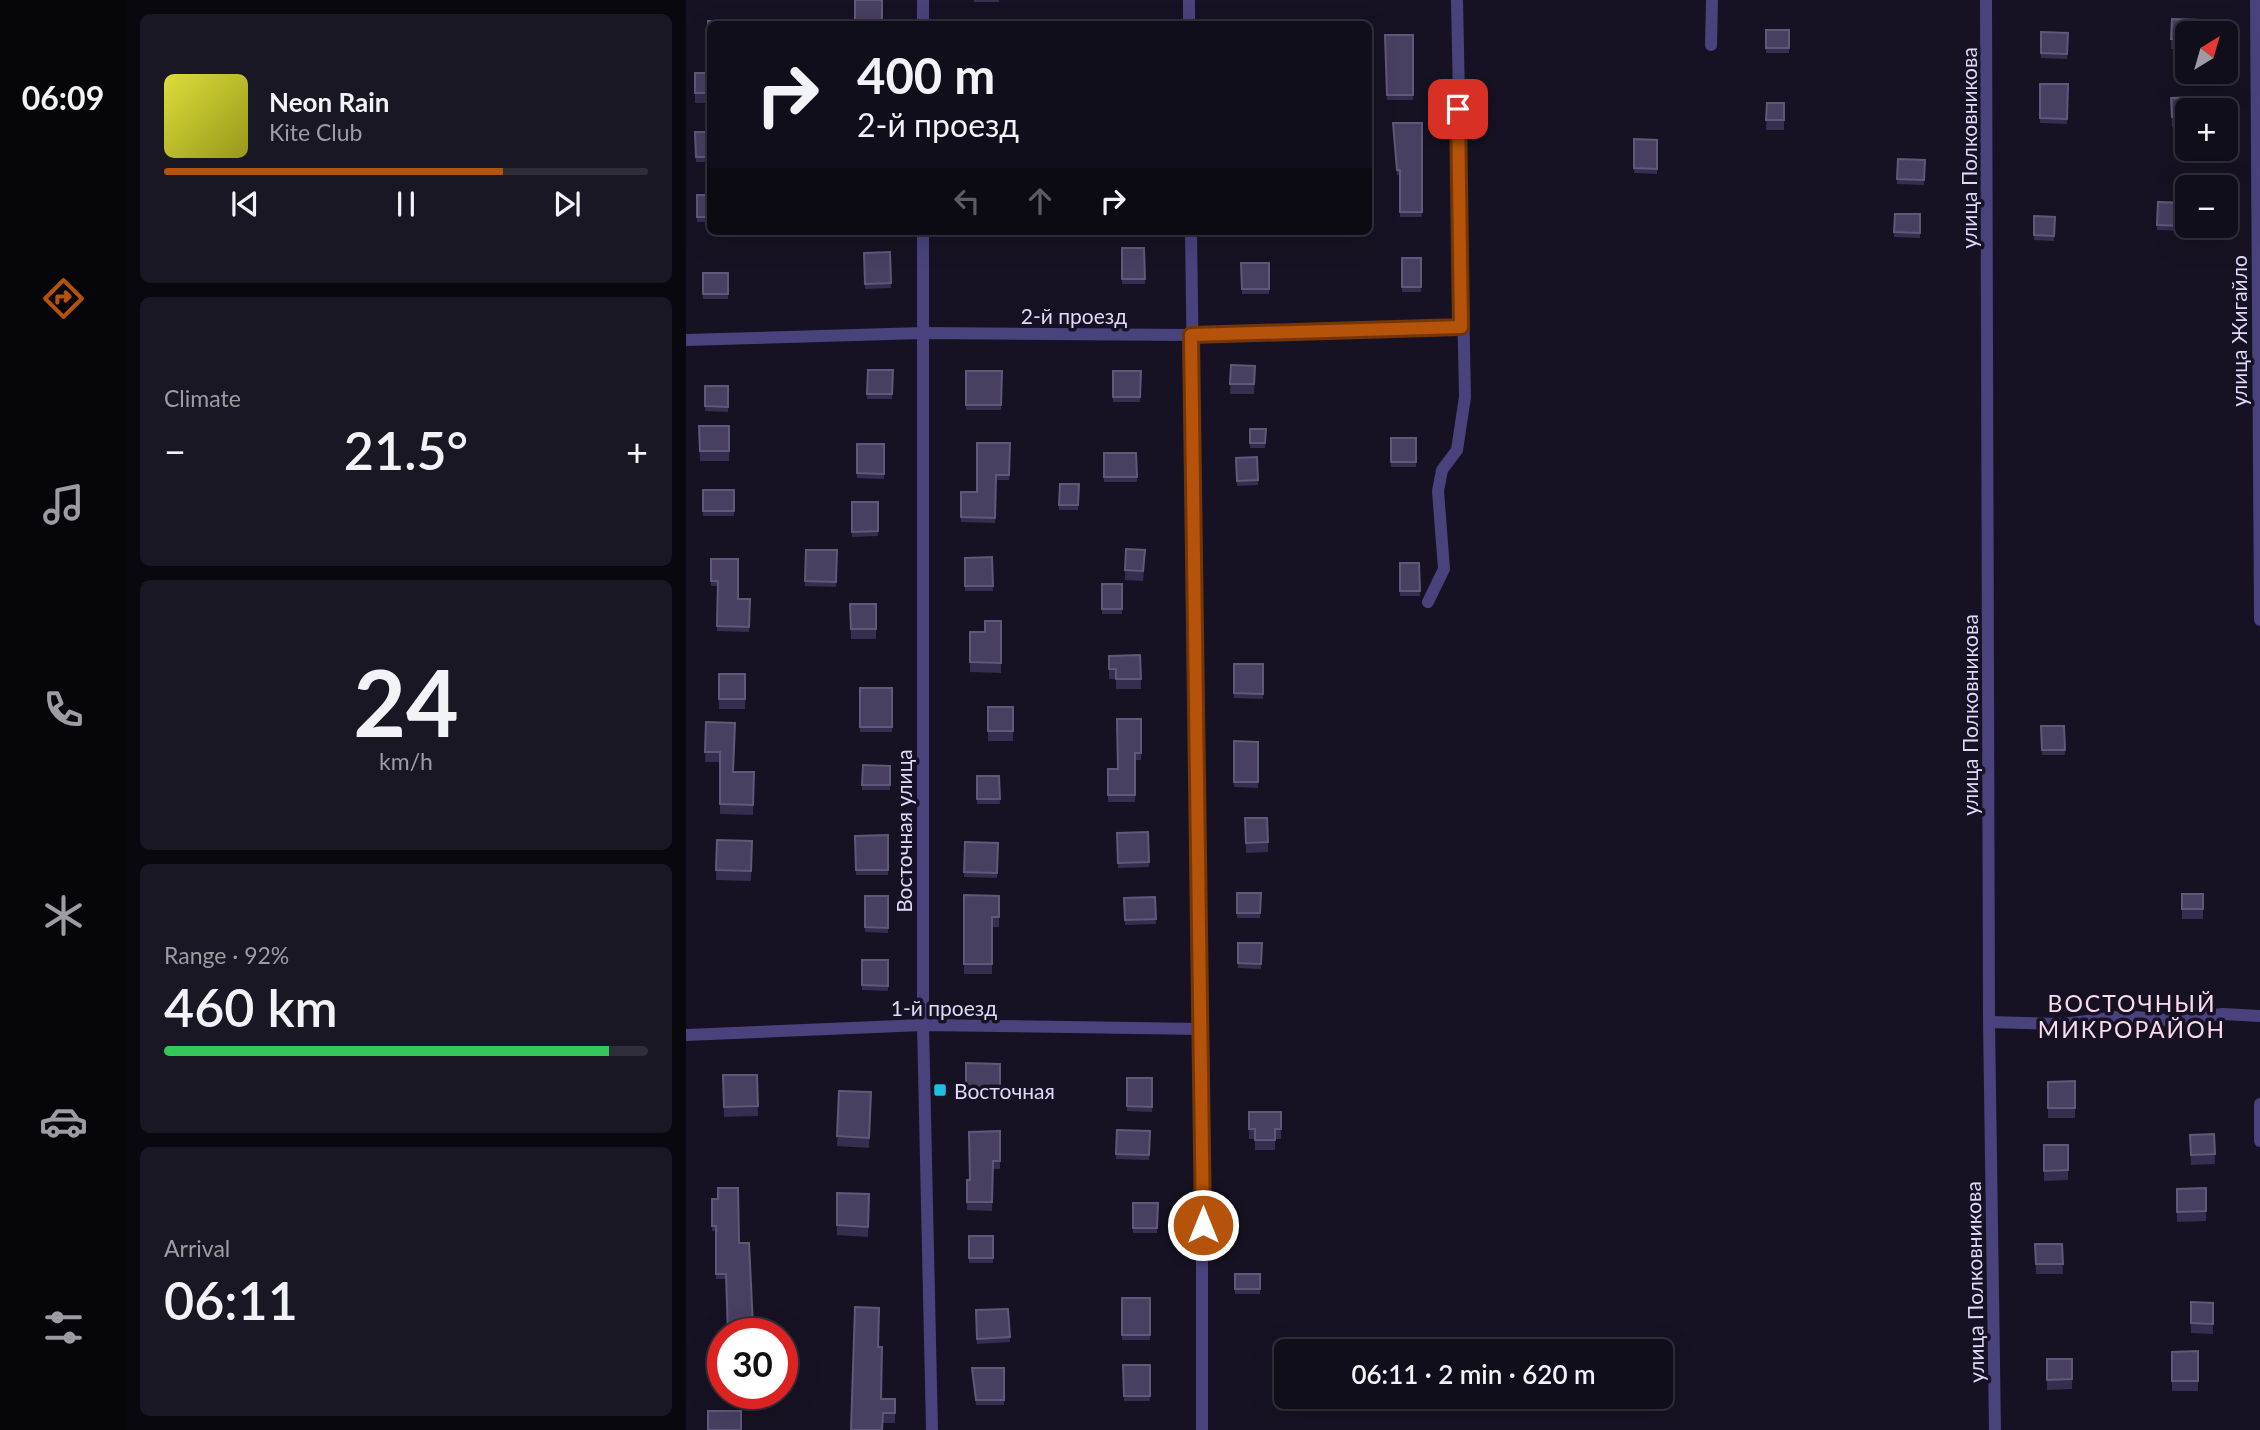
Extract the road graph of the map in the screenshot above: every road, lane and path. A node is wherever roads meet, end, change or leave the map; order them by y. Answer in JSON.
{"nodes":[{"id":1,"x":923,"y":0,"type":"edge"},
{"id":2,"x":1189,"y":0,"type":"edge"},
{"id":3,"x":1457,"y":0,"type":"edge"},
{"id":4,"x":1712,"y":0,"type":"edge"},
{"id":5,"x":1986,"y":0,"type":"edge"},
{"id":6,"x":2256,"y":0,"type":"edge"},
{"id":7,"x":923,"y":21,"type":"edge"},
{"id":8,"x":1189,"y":21,"type":"edge"},
{"id":9,"x":1711,"y":46,"type":"dead end"},
{"id":10,"x":923,"y":235,"type":"edge"},
{"id":11,"x":1191,"y":235,"type":"edge"},
{"id":12,"x":1461,"y":327,"type":"junction"},
{"id":13,"x":923,"y":333,"type":"junction"},
{"id":14,"x":1191,"y":335,"type":"junction"},
{"id":15,"x":686,"y":340,"type":"edge"},
{"id":16,"x":1428,"y":602,"type":"dead end"},
{"id":17,"x":2260,"y":620,"type":"edge"},
{"id":18,"x":2260,"y":1016,"type":"edge"},
{"id":19,"x":1989,"y":1022,"type":"junction"},
{"id":20,"x":922,"y":1025,"type":"junction"},
{"id":21,"x":1202,"y":1029,"type":"junction"},
{"id":22,"x":686,"y":1035,"type":"edge"},
{"id":23,"x":2260,"y":1104,"type":"edge"},
{"id":24,"x":2260,"y":1141,"type":"edge"},
{"id":25,"x":933,"y":1430,"type":"edge"},
{"id":26,"x":1202,"y":1430,"type":"edge"},
{"id":27,"x":1995,"y":1430,"type":"edge"}],
"edges":[{"from":1,"to":7,"type":"street"},
{"from":2,"to":8,"type":"street"},
{"from":3,"to":12,"type":"street"},
{"from":4,"to":9,"type":"street"},
{"from":5,"to":19,"type":"street","name":"улица Полковникова"},
{"from":6,"to":17,"type":"street","name":"улица Жигайло"},
{"from":10,"to":13,"type":"street","name":"Восточная улица"},
{"from":11,"to":14,"type":"street"},
{"from":12,"to":14,"type":"street","name":"2-й проезд"},
{"from":12,"to":16,"type":"street"},
{"from":13,"to":14,"type":"street","name":"2-й проезд"},
{"from":13,"to":15,"type":"street","name":"2-й проезд"},
{"from":13,"to":20,"type":"street","name":"Восточная улица"},
{"from":14,"to":21,"type":"street"},
{"from":18,"to":19,"type":"street"},
{"from":19,"to":27,"type":"street","name":"улица Полковникова"},
{"from":20,"to":21,"type":"street","name":"1-й проезд"},
{"from":20,"to":22,"type":"street","name":"1-й проезд"},
{"from":20,"to":25,"type":"street","name":"Восточная улица"},
{"from":21,"to":26,"type":"street"},
{"from":23,"to":24,"type":"street"}]}
